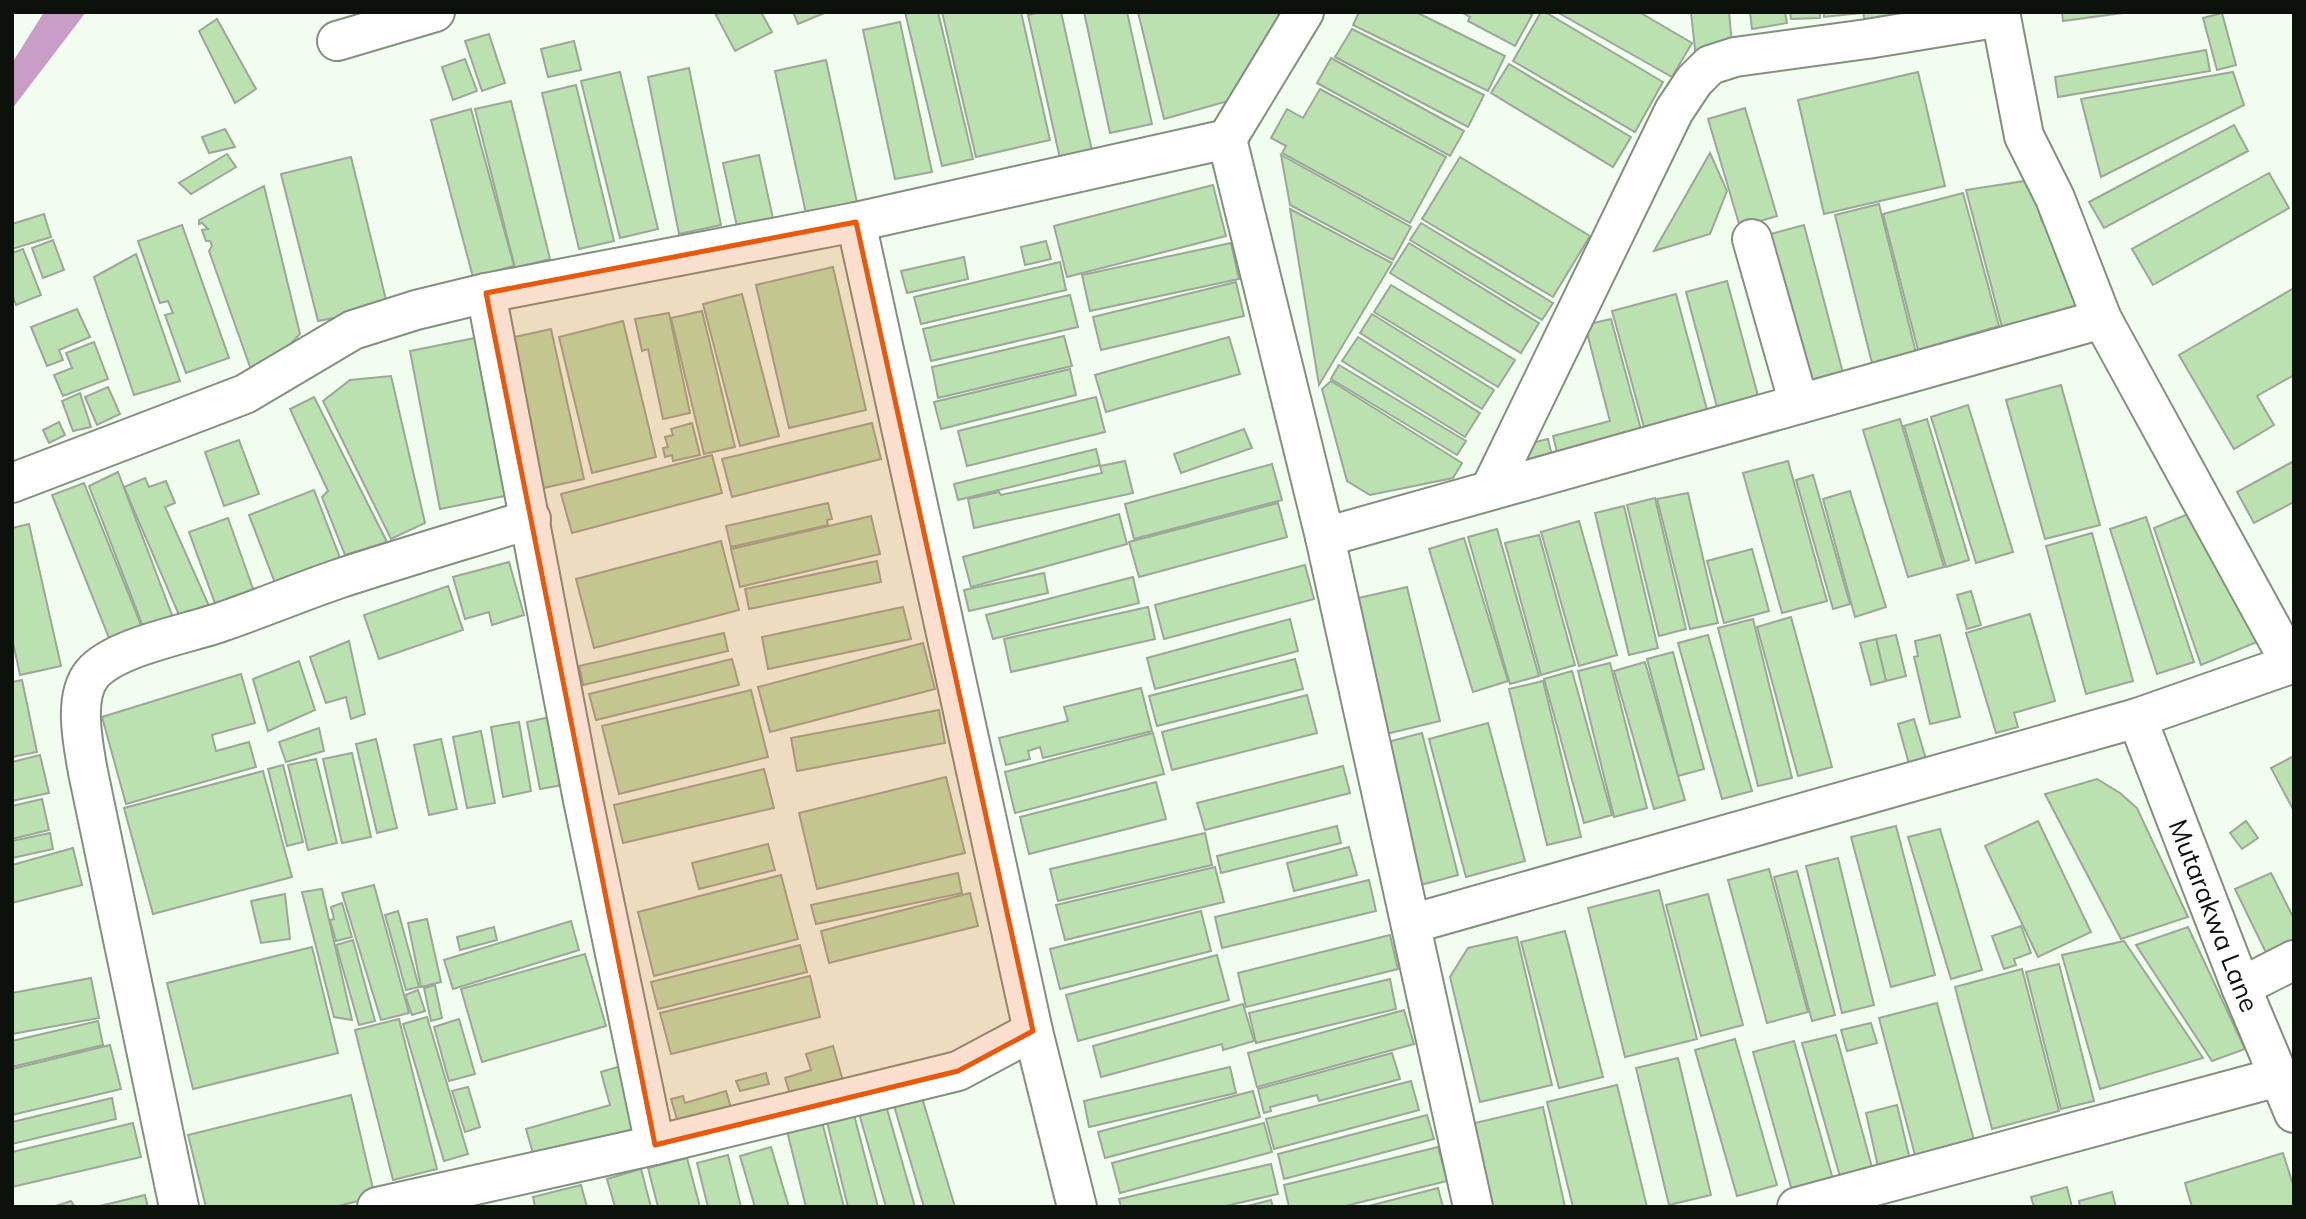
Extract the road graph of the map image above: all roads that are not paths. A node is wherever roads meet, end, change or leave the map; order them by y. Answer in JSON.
{"nodes":[{"id":1,"x":435,"y":12,"type":"edge"},
{"id":2,"x":1304,"y":12,"type":"edge"},
{"id":3,"x":2001,"y":15,"type":"edge"},
{"id":4,"x":337,"y":41,"type":"dead end"},
{"id":5,"x":1227,"y":139,"type":"junction"},
{"id":6,"x":856,"y":222,"type":"junction"},
{"id":7,"x":1752,"y":239,"type":"dead end"},
{"id":8,"x":486,"y":293,"type":"junction"},
{"id":9,"x":2102,"y":319,"type":"junction"},
{"id":10,"x":1799,"y":404,"type":"junction"},
{"id":11,"x":12,"y":483,"type":"edge"},
{"id":12,"x":1490,"y":490,"type":"junction"},
{"id":13,"x":531,"y":519,"type":"junction"},
{"id":14,"x":1325,"y":537,"type":"junction"},
{"id":15,"x":2293,"y":663,"type":"edge"},
{"id":16,"x":2137,"y":718,"type":"junction"},
{"id":17,"x":1411,"y":924,"type":"junction"},
{"id":18,"x":2294,"y":960,"type":"edge"},
{"id":19,"x":2241,"y":987,"type":"junction"},
{"id":20,"x":1033,"y":1031,"type":"junction"},
{"id":21,"x":2278,"y":1077,"type":"junction"},
{"id":22,"x":2294,"y":1113,"type":"edge"},
{"id":23,"x":655,"y":1144,"type":"junction"},
{"id":24,"x":179,"y":1207,"type":"edge"},
{"id":25,"x":377,"y":1207,"type":"edge"},
{"id":26,"x":1077,"y":1207,"type":"edge"},
{"id":27,"x":1472,"y":1207,"type":"edge"},
{"id":28,"x":1797,"y":1207,"type":"edge"}],
"edges":[{"from":1,"to":4,"type":"street"},
{"from":2,"to":5,"type":"street"},
{"from":3,"to":9,"type":"street"},
{"from":3,"to":12,"type":"street"},
{"from":5,"to":6,"type":"street"},
{"from":5,"to":14,"type":"street"},
{"from":6,"to":8,"type":"street"},
{"from":6,"to":20,"type":"street"},
{"from":7,"to":10,"type":"street"},
{"from":8,"to":11,"type":"street"},
{"from":8,"to":13,"type":"street"},
{"from":9,"to":10,"type":"street"},
{"from":9,"to":15,"type":"street"},
{"from":10,"to":12,"type":"street"},
{"from":12,"to":14,"type":"street"},
{"from":13,"to":23,"type":"street"},
{"from":13,"to":24,"type":"street"},
{"from":14,"to":17,"type":"street"},
{"from":15,"to":16,"type":"street"},
{"from":16,"to":17,"type":"street"},
{"from":16,"to":19,"type":"street","name":"Mutarakwa Lane"},
{"from":17,"to":27,"type":"street"},
{"from":18,"to":19,"type":"street"},
{"from":19,"to":21,"type":"street","name":"Mutarakwa Lane"},
{"from":20,"to":23,"type":"street"},
{"from":20,"to":26,"type":"street"},
{"from":21,"to":22,"type":"street","name":"Mutarakwa Lane"},
{"from":21,"to":28,"type":"street"},
{"from":23,"to":25,"type":"street"}]}
